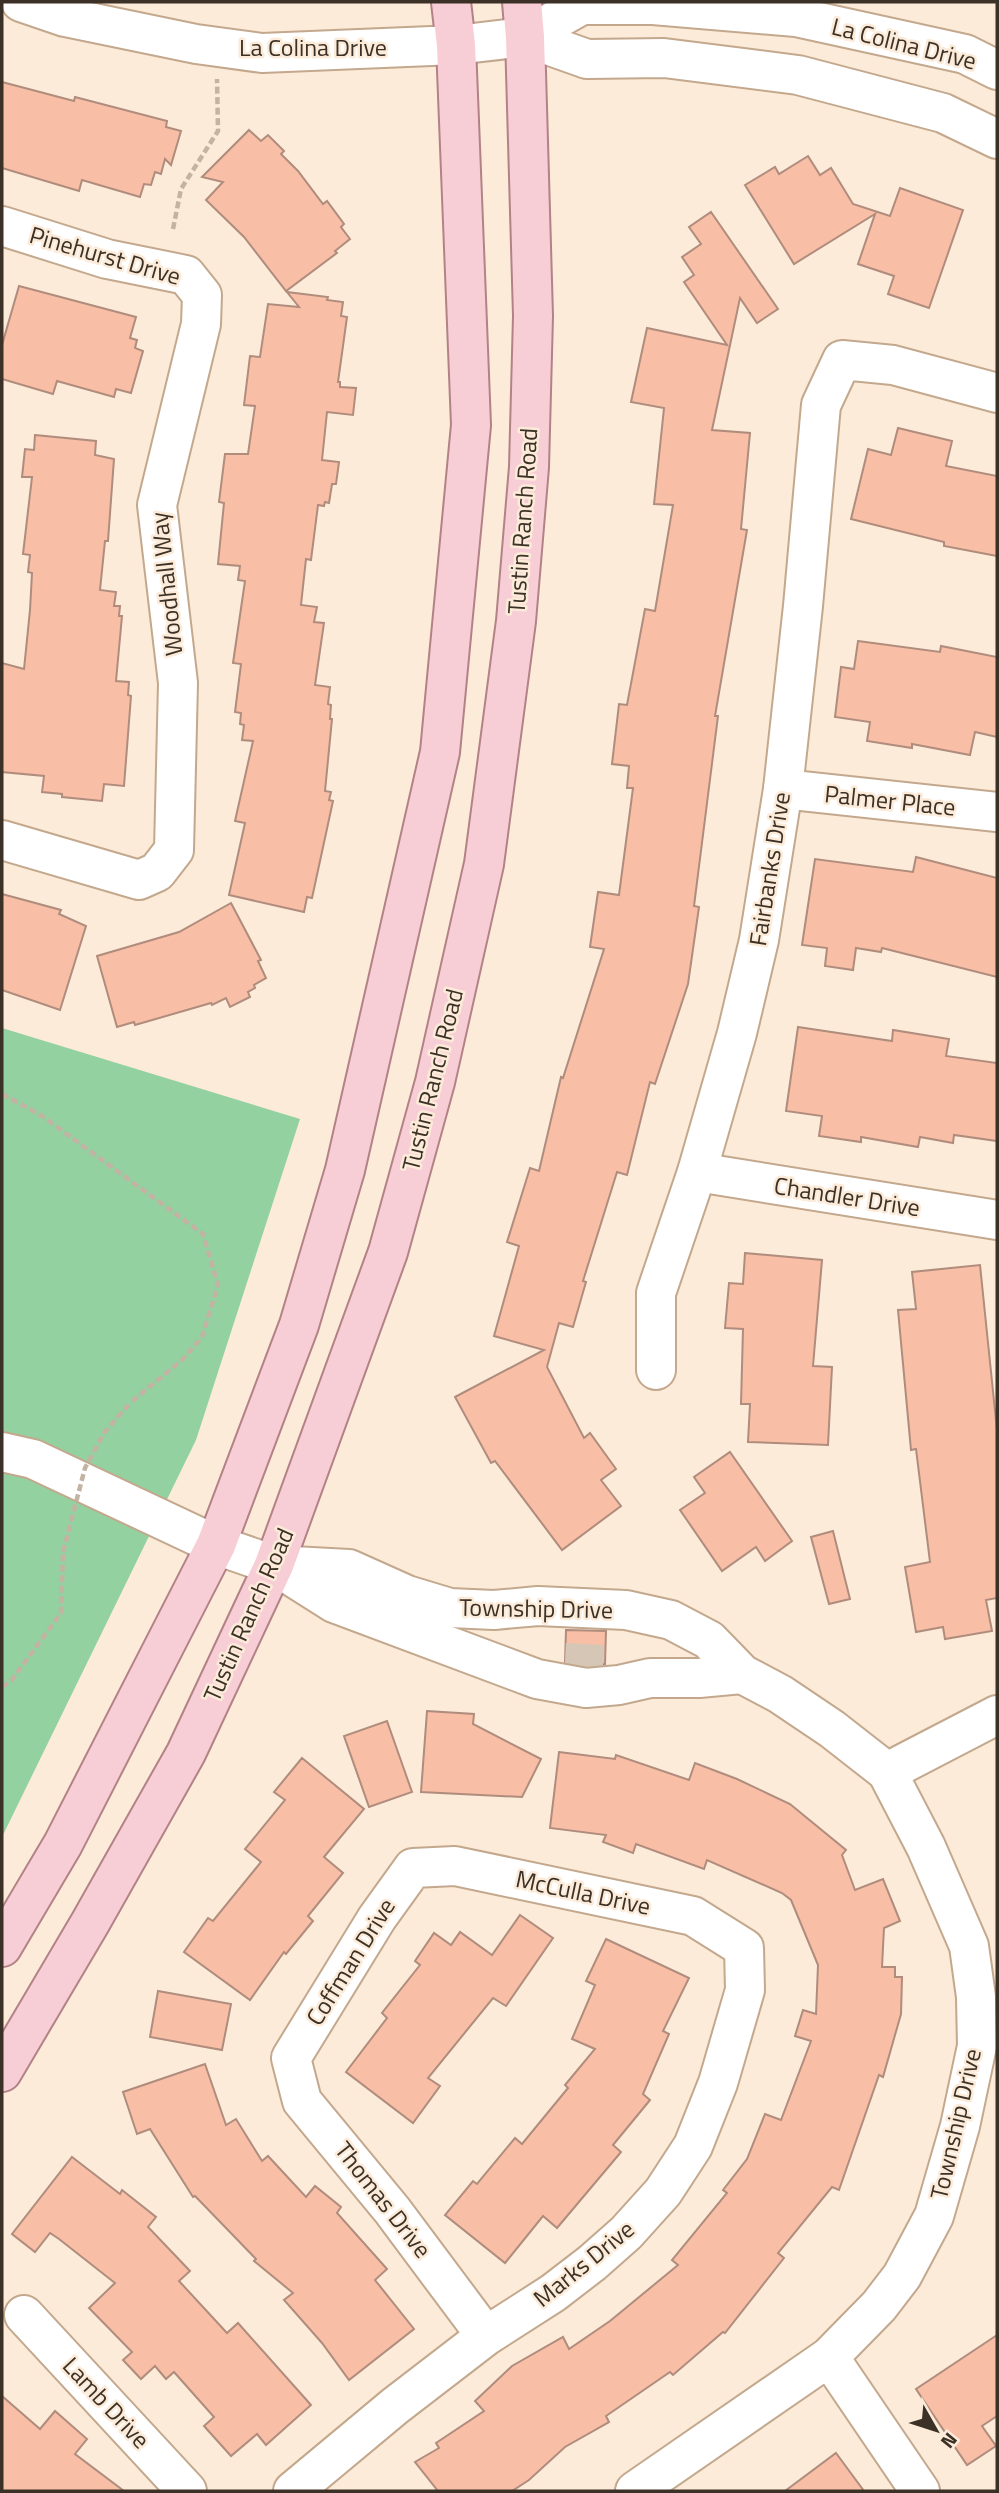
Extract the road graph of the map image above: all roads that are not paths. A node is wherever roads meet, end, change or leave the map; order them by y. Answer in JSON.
{"nodes":[{"id":1,"x":21,"y":2,"type":"edge"},
{"id":2,"x":452,"y":2,"type":"edge"},
{"id":3,"x":524,"y":19,"type":"edge"},
{"id":4,"x":456,"y":46,"type":"junction"},
{"id":5,"x":997,"y":70,"type":"edge"},
{"id":6,"x":997,"y":139,"type":"edge"},
{"id":7,"x":2,"y":226,"type":"edge"},
{"id":8,"x":202,"y":295,"type":"joint"},
{"id":9,"x":997,"y":393,"type":"edge"},
{"id":10,"x":783,"y":789,"type":"junction"},
{"id":11,"x":997,"y":812,"type":"edge"},
{"id":12,"x":2,"y":840,"type":"edge"},
{"id":13,"x":697,"y":1172,"type":"junction"},
{"id":14,"x":997,"y":1220,"type":"edge"},
{"id":15,"x":656,"y":1370,"type":"dead end"},
{"id":16,"x":2,"y":1452,"type":"edge"},
{"id":17,"x":216,"y":1545,"type":"junction"},
{"id":18,"x":274,"y":1565,"type":"junction"},
{"id":19,"x":516,"y":1609,"type":"junction"},
{"id":20,"x":660,"y":1618,"type":"junction"},
{"id":21,"x":605,"y":1664,"type":"tunnel mouth"},
{"id":22,"x":537,"y":1670,"type":"junction"},
{"id":23,"x":742,"y":1674,"type":"junction"},
{"id":24,"x":644,"y":1680,"type":"junction"},
{"id":25,"x":997,"y":1716,"type":"edge"},
{"id":26,"x":887,"y":1772,"type":"junction"},
{"id":27,"x":413,"y":1868,"type":"joint"},
{"id":28,"x":2,"y":1947,"type":"edge"},
{"id":29,"x":744,"y":1948,"type":"joint"},
{"id":30,"x":290,"y":2059,"type":"joint"},
{"id":31,"x":2,"y":2073,"type":"edge"},
{"id":32,"x":24,"y":2315,"type":"dead end"},
{"id":33,"x":486,"y":2336,"type":"junction"},
{"id":34,"x":829,"y":2357,"type":"junction"},
{"id":35,"x":305,"y":2488,"type":"edge"},
{"id":36,"x":187,"y":2491,"type":"edge"},
{"id":37,"x":635,"y":2491,"type":"edge"},
{"id":38,"x":920,"y":2491,"type":"edge"}],
"edges":[{"from":1,"to":4,"type":"street","name":"La Colina Drive"},
{"from":2,"to":4,"type":"main road"},
{"from":3,"to":4,"type":"street","name":"La Colina Drive"},
{"from":3,"to":5,"type":"street","name":"La Colina Drive"},
{"from":3,"to":6,"type":"street","name":"La Colina Drive"},
{"from":3,"to":18,"type":"main road","name":"Tustin Ranch Road"},
{"from":4,"to":17,"type":"main road"},
{"from":7,"to":8,"type":"street","name":"Pinehurst Drive"},
{"from":8,"to":12,"type":"street","name":"Woodhall Way"},
{"from":9,"to":10,"type":"street","name":"Fairbanks Drive"},
{"from":10,"to":11,"type":"street","name":"Palmer Place"},
{"from":10,"to":13,"type":"street","name":"Fairbanks Drive"},
{"from":13,"to":14,"type":"street","name":"Chandler Drive"},
{"from":13,"to":15,"type":"street","name":"Fairbanks Drive"},
{"from":16,"to":17,"type":"street"},
{"from":17,"to":18,"type":"street","name":"Township Drive"},
{"from":17,"to":28,"type":"main road"},
{"from":18,"to":19,"type":"street","name":"Township Drive"},
{"from":18,"to":22,"type":"street","name":"Township Drive"},
{"from":18,"to":31,"type":"main road","name":"Tustin Ranch Road"},
{"from":19,"to":20,"type":"street","name":"Township Drive"},
{"from":19,"to":22,"type":"street"},
{"from":20,"to":23,"type":"street","name":"Township Drive"},
{"from":20,"to":24,"type":"street"},
{"from":21,"to":24,"type":"street","name":"Township Drive"},
{"from":22,"to":24,"type":"street","name":"Township Drive"},
{"from":23,"to":24,"type":"street","name":"Township Drive"},
{"from":23,"to":26,"type":"street","name":"Township Drive"},
{"from":25,"to":26,"type":"street"},
{"from":26,"to":34,"type":"street","name":"Township Drive"},
{"from":27,"to":29,"type":"street","name":"McCulla Drive"},
{"from":27,"to":30,"type":"street","name":"Coffman Drive"},
{"from":29,"to":33,"type":"street","name":"Marks Drive"},
{"from":30,"to":33,"type":"street","name":"Thomas Drive"},
{"from":32,"to":36,"type":"street","name":"Lamb Drive"},
{"from":33,"to":35,"type":"street","name":"Marks Drive"},
{"from":34,"to":37,"type":"street","name":"Township Drive"},
{"from":34,"to":38,"type":"street"}]}
